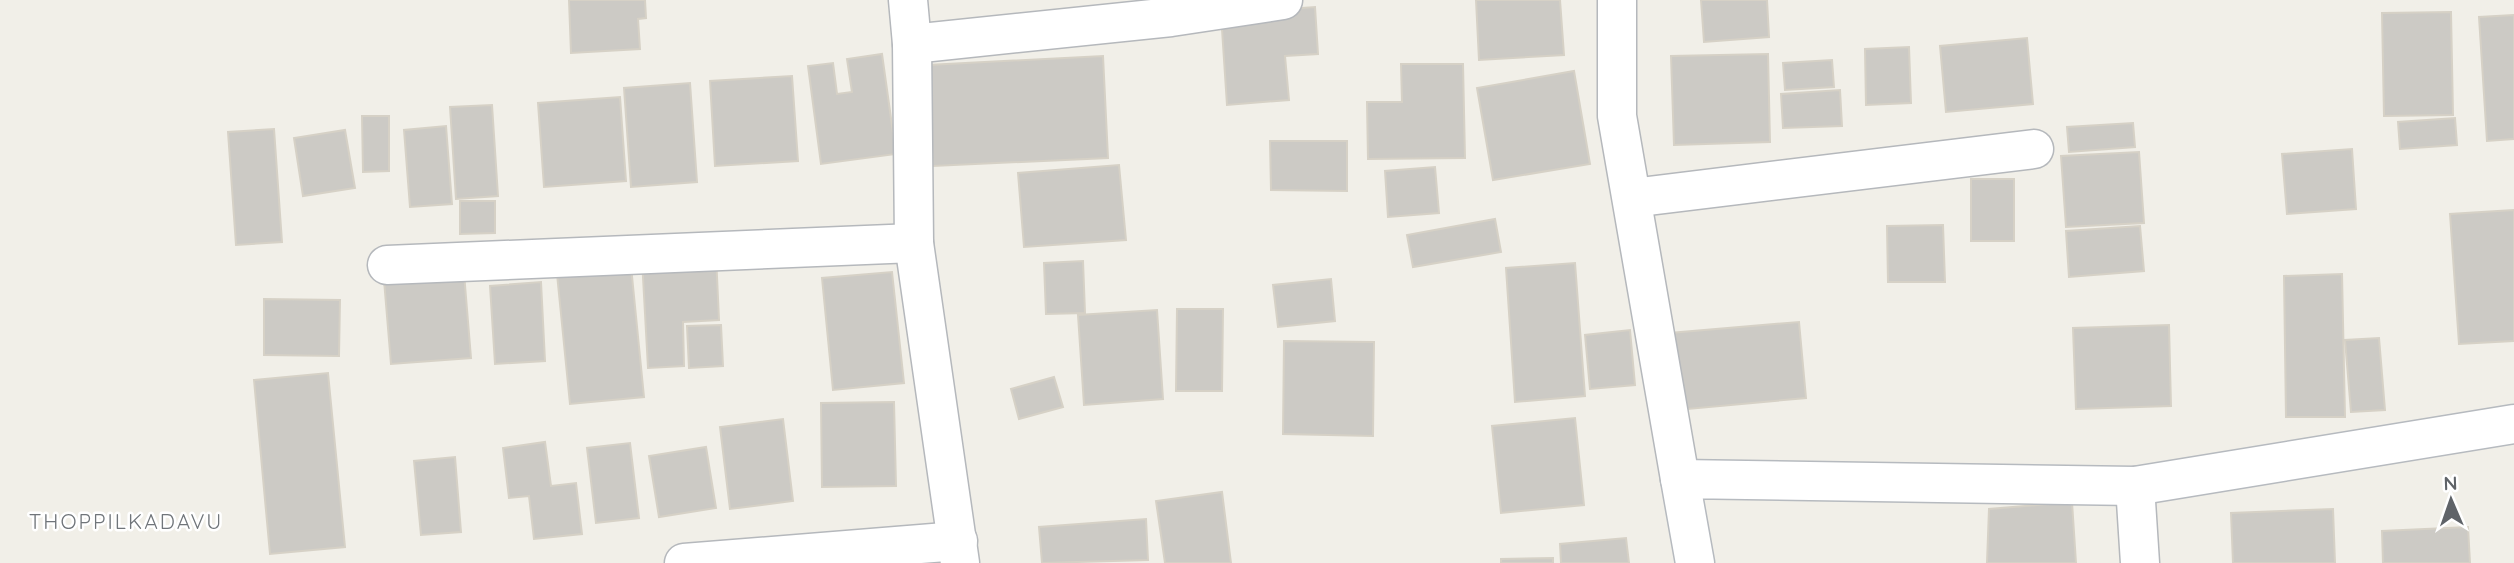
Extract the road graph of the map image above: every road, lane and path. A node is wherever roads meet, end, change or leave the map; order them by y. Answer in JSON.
{"nodes":[{"id":1,"x":908,"y":0,"type":"edge"},
{"id":2,"x":1283,"y":0,"type":"edge"},
{"id":3,"x":1617,"y":0,"type":"edge"},
{"id":4,"x":912,"y":44,"type":"junction"},
{"id":5,"x":2034,"y":149,"type":"dead end"},
{"id":6,"x":1632,"y":198,"type":"junction"},
{"id":7,"x":914,"y":243,"type":"junction"},
{"id":8,"x":387,"y":265,"type":"dead end"},
{"id":9,"x":2514,"y":424,"type":"edge"},
{"id":10,"x":1680,"y":479,"type":"junction"},
{"id":11,"x":2135,"y":486,"type":"junction"},
{"id":12,"x":959,"y":552,"type":"edge"},
{"id":13,"x":684,"y":563,"type":"edge"},
{"id":14,"x":1695,"y":563,"type":"edge"},
{"id":15,"x":2140,"y":563,"type":"edge"}],
"edges":[{"from":1,"to":4,"type":"street"},
{"from":2,"to":4,"type":"street"},
{"from":3,"to":6,"type":"street"},
{"from":4,"to":7,"type":"street"},
{"from":5,"to":6,"type":"street"},
{"from":6,"to":10,"type":"street"},
{"from":7,"to":8,"type":"street"},
{"from":7,"to":12,"type":"street"},
{"from":9,"to":11,"type":"street"},
{"from":10,"to":11,"type":"street"},
{"from":10,"to":14,"type":"street"},
{"from":11,"to":15,"type":"street"},
{"from":12,"to":13,"type":"street"}]}
